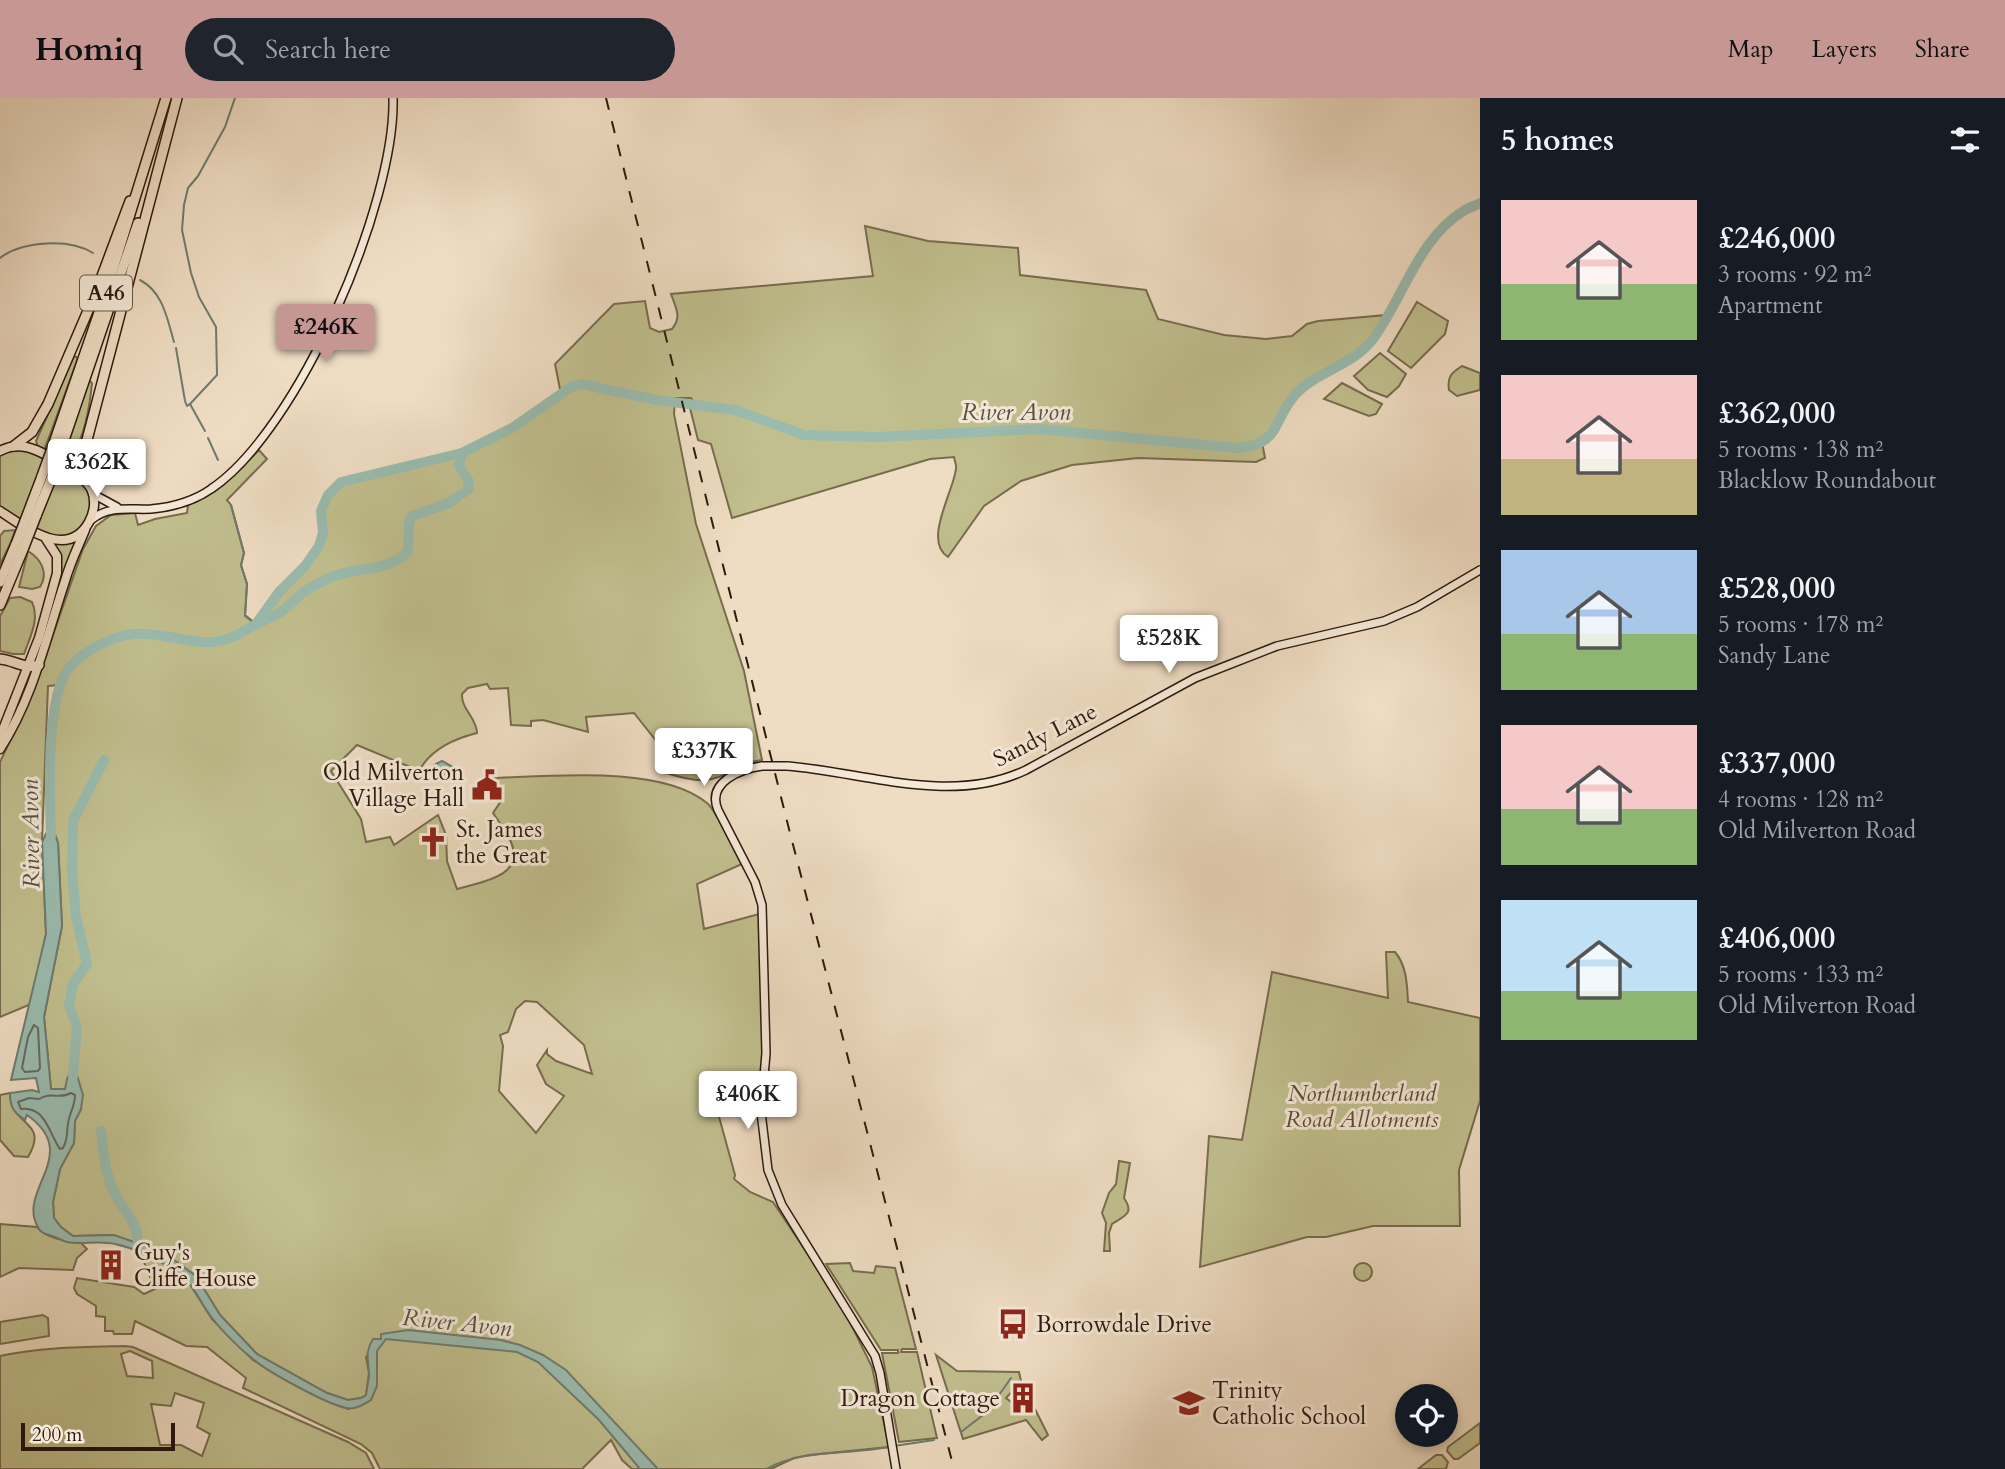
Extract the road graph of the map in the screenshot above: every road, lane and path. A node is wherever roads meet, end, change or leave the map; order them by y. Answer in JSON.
{"nodes":[{"id":1,"x":166,"y":98,"type":"edge"},
{"id":2,"x":176,"y":98,"type":"edge"},
{"id":3,"x":393,"y":98,"type":"edge"},
{"id":4,"x":154,"y":141,"type":"junction"},
{"id":5,"x":58,"y":445,"type":"junction"},
{"id":6,"x":5,"y":448,"type":"edge"},
{"id":7,"x":87,"y":482,"type":"junction"},
{"id":8,"x":93,"y":494,"type":"junction"},
{"id":9,"x":119,"y":508,"type":"junction"},
{"id":10,"x":0,"y":511,"type":"edge"},
{"id":11,"x":88,"y":524,"type":"junction"},
{"id":12,"x":46,"y":538,"type":"junction"},
{"id":13,"x":20,"y":546,"type":"junction"},
{"id":14,"x":1480,"y":570,"type":"edge"},
{"id":15,"x":0,"y":582,"type":"edge"},
{"id":16,"x":0,"y":605,"type":"edge"},
{"id":17,"x":0,"y":659,"type":"edge"},
{"id":18,"x":39,"y":665,"type":"junction"},
{"id":19,"x":28,"y":668,"type":"junction"},
{"id":20,"x":0,"y":737,"type":"edge"},
{"id":21,"x":0,"y":749,"type":"edge"},
{"id":22,"x":896,"y":1469,"type":"edge"}],
"edges":[{"from":1,"to":4,"type":"highway","number":"A46"},
{"from":2,"to":5,"type":"highway","number":"A46"},
{"from":2,"to":7,"type":"highway"},
{"from":3,"to":9,"type":"street"},
{"from":4,"to":5,"type":"highway","number":"A46"},
{"from":4,"to":6,"type":"highway"},
{"from":5,"to":13,"type":"highway","number":"A46","bridge":true},
{"from":6,"to":7,"type":"main road"},
{"from":7,"to":8,"type":"main road"},
{"from":8,"to":9,"type":"street"},
{"from":8,"to":11,"type":"main road"},
{"from":9,"to":11,"type":"street"},
{"from":10,"to":12,"type":"main road"},
{"from":11,"to":12,"type":"main road"},
{"from":11,"to":18,"type":"main road"},
{"from":12,"to":19,"type":"main road"},
{"from":13,"to":15,"type":"highway","number":"A46"},
{"from":13,"to":16,"type":"highway","number":"A46"},
{"from":14,"to":22,"type":"street","name":"Sandy Lane","bridge":true},
{"from":17,"to":19,"type":"highway"},
{"from":18,"to":19,"type":"highway"},
{"from":18,"to":21,"type":"main road"},
{"from":19,"to":20,"type":"main road"}]}
